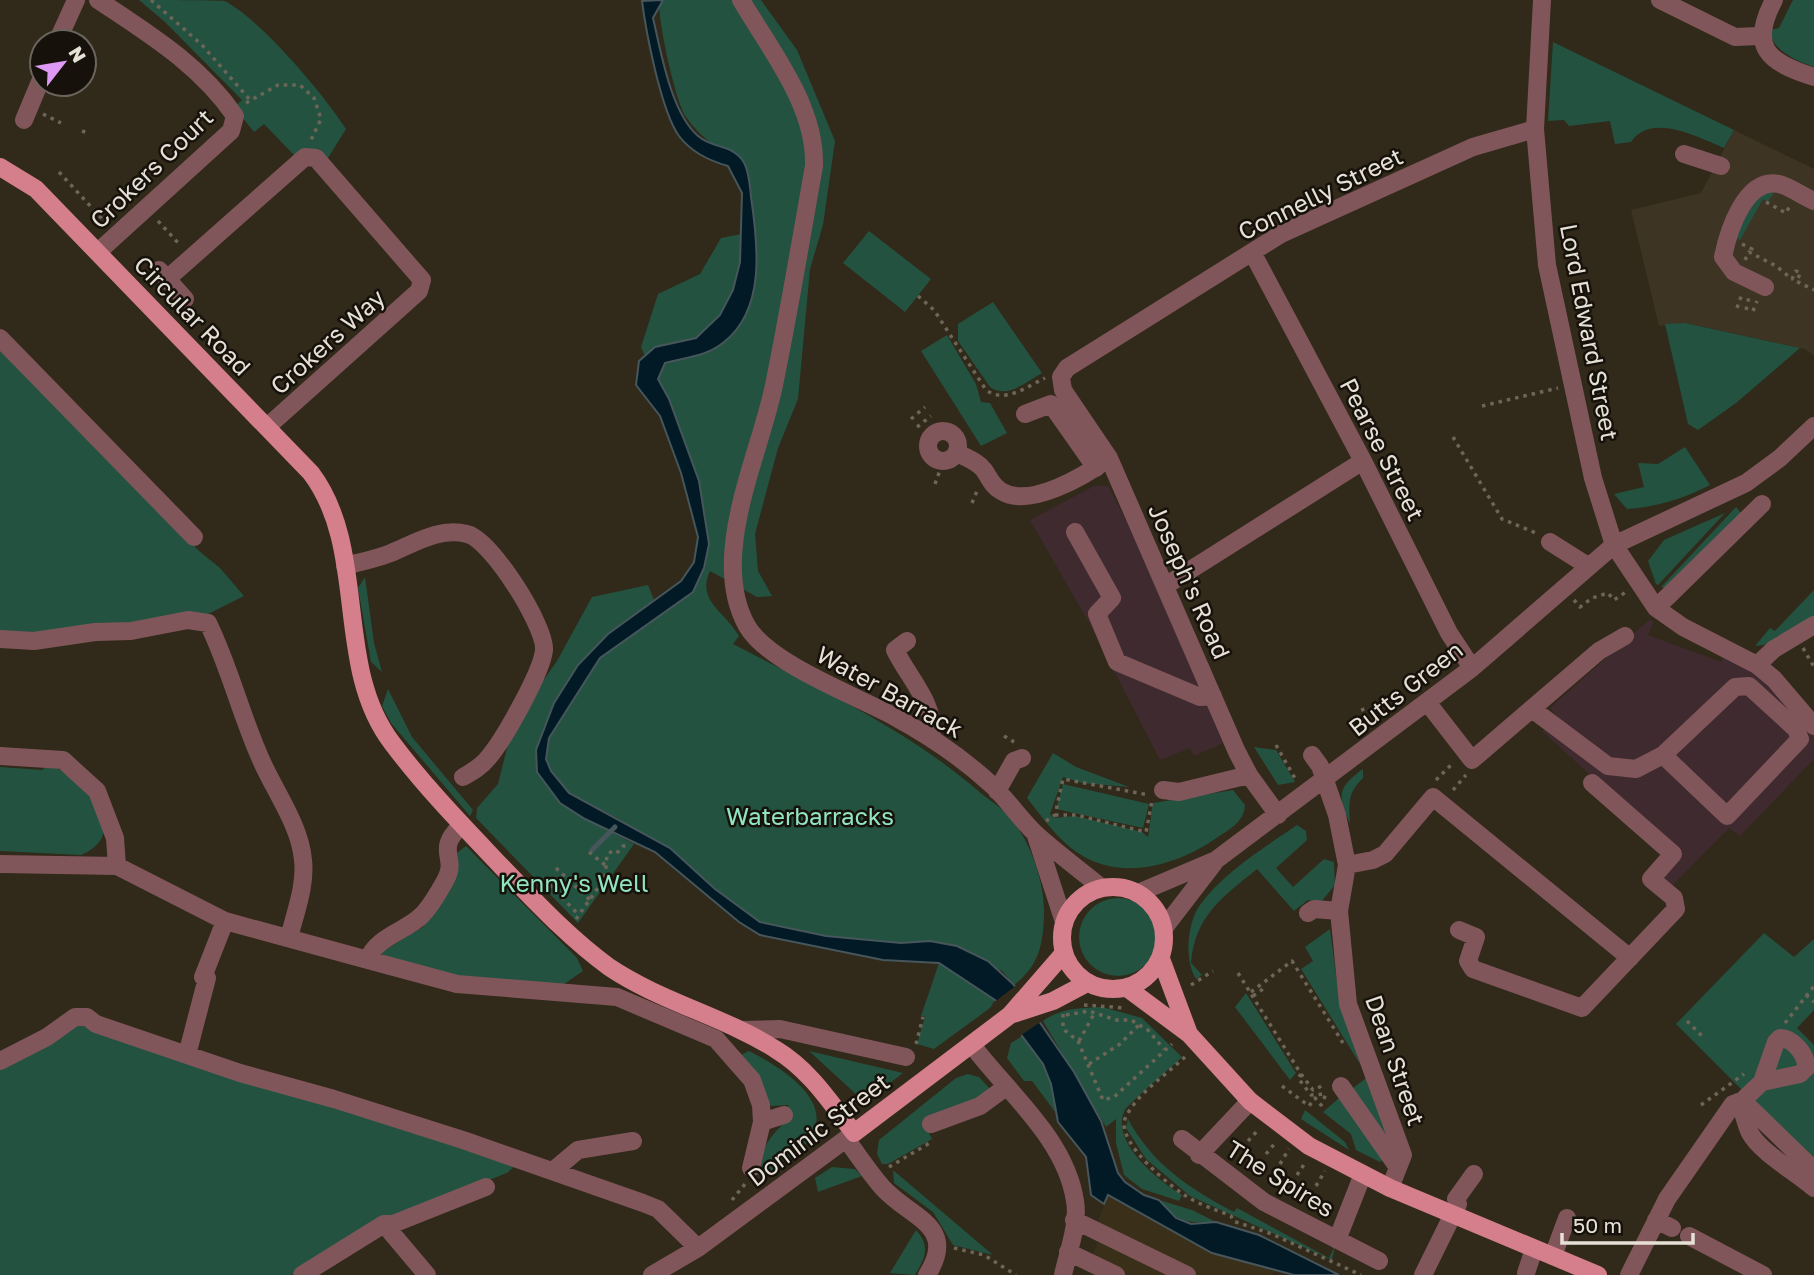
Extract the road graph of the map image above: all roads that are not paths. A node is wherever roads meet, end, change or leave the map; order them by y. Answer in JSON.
{"nodes":[{"id":1,"x":76,"y":0,"type":"edge"},
{"id":2,"x":98,"y":0,"type":"edge"},
{"id":3,"x":741,"y":0,"type":"edge"},
{"id":4,"x":1542,"y":0,"type":"edge"},
{"id":5,"x":1660,"y":0,"type":"edge"},
{"id":6,"x":1774,"y":0,"type":"edge"},
{"id":7,"x":63,"y":28,"type":"edge"},
{"id":8,"x":1760,"y":36,"type":"junction"},
{"id":9,"x":1814,"y":77,"type":"edge"},
{"id":10,"x":33,"y":98,"type":"edge"},
{"id":11,"x":24,"y":120,"type":"dead end"},
{"id":12,"x":1535,"y":129,"type":"junction"},
{"id":13,"x":1684,"y":154,"type":"dead end"},
{"id":14,"x":1721,"y":166,"type":"dead end"},
{"id":15,"x":0,"y":167,"type":"edge"},
{"id":16,"x":1814,"y":201,"type":"edge"},
{"id":17,"x":98,"y":252,"type":"junction"},
{"id":18,"x":1252,"y":252,"type":"junction"},
{"id":19,"x":1765,"y":287,"type":"dead end"},
{"id":20,"x":186,"y":299,"type":"dead end"},
{"id":21,"x":0,"y":338,"type":"edge"},
{"id":22,"x":1064,"y":373,"type":"joint"},
{"id":23,"x":1025,"y":414,"type":"dead end"},
{"id":24,"x":1814,"y":426,"type":"edge"},
{"id":25,"x":267,"y":427,"type":"junction"},
{"id":26,"x":950,"y":457,"type":"road end"},
{"id":27,"x":1363,"y":461,"type":"junction"},
{"id":28,"x":1102,"y":463,"type":"junction"},
{"id":29,"x":1762,"y":504,"type":"dead end"},
{"id":30,"x":1075,"y":532,"type":"dead end"},
{"id":31,"x":194,"y":537,"type":"dead end"},
{"id":32,"x":1550,"y":542,"type":"road end"},
{"id":33,"x":1614,"y":545,"type":"junction"},
{"id":34,"x":345,"y":566,"type":"junction"},
{"id":35,"x":1588,"y":566,"type":"junction"},
{"id":36,"x":1166,"y":586,"type":"junction"},
{"id":37,"x":1656,"y":608,"type":"junction"},
{"id":38,"x":1812,"y":634,"type":"edge"},
{"id":39,"x":1625,"y":635,"type":"dead end"},
{"id":40,"x":0,"y":639,"type":"edge"},
{"id":41,"x":907,"y":641,"type":"dead end"},
{"id":42,"x":1757,"y":665,"type":"junction"},
{"id":43,"x":1472,"y":668,"type":"junction"},
{"id":44,"x":1213,"y":695,"type":"junction"},
{"id":45,"x":1427,"y":702,"type":"junction"},
{"id":46,"x":1532,"y":709,"type":"junction"},
{"id":47,"x":1811,"y":717,"type":"edge"},
{"id":48,"x":930,"y":738,"type":"junction"},
{"id":49,"x":1351,"y":742,"type":"dead end"},
{"id":50,"x":1374,"y":743,"type":"junction"},
{"id":51,"x":0,"y":755,"type":"edge"},
{"id":52,"x":1312,"y":755,"type":"dead end"},
{"id":53,"x":1663,"y":755,"type":"junction"},
{"id":54,"x":1022,"y":758,"type":"dead end"},
{"id":55,"x":1249,"y":775,"type":"junction"},
{"id":56,"x":463,"y":777,"type":"dead end"},
{"id":57,"x":1325,"y":780,"type":"junction"},
{"id":58,"x":1592,"y":783,"type":"dead end"},
{"id":59,"x":997,"y":790,"type":"junction"},
{"id":60,"x":1154,"y":796,"type":"road end"},
{"id":61,"x":1278,"y":815,"type":"junction"},
{"id":62,"x":462,"y":825,"type":"junction"},
{"id":63,"x":1035,"y":833,"type":"junction"},
{"id":64,"x":1216,"y":860,"type":"junction"},
{"id":65,"x":0,"y":864,"type":"edge"},
{"id":66,"x":1347,"y":865,"type":"junction"},
{"id":67,"x":117,"y":866,"type":"junction"},
{"id":68,"x":1102,"y":888,"type":"junction"},
{"id":69,"x":1138,"y":893,"type":"junction"},
{"id":70,"x":1339,"y":911,"type":"junction"},
{"id":71,"x":1308,"y":913,"type":"dead end"},
{"id":72,"x":225,"y":921,"type":"junction"},
{"id":73,"x":1064,"y":922,"type":"junction"},
{"id":74,"x":1164,"y":928,"type":"junction"},
{"id":75,"x":1459,"y":930,"type":"dead end"},
{"id":76,"x":289,"y":938,"type":"junction"},
{"id":77,"x":1064,"y":953,"type":"junction"},
{"id":78,"x":1630,"y":958,"type":"junction"},
{"id":79,"x":1161,"y":959,"type":"junction"},
{"id":80,"x":368,"y":960,"type":"junction"},
{"id":81,"x":1087,"y":983,"type":"junction"},
{"id":82,"x":1128,"y":988,"type":"junction"},
{"id":83,"x":1005,"y":1019,"type":"junction"},
{"id":84,"x":741,"y":1030,"type":"junction"},
{"id":85,"x":1189,"y":1034,"type":"junction"},
{"id":86,"x":972,"y":1045,"type":"junction"},
{"id":87,"x":913,"y":1049,"type":"road end"},
{"id":88,"x":187,"y":1055,"type":"junction"},
{"id":89,"x":0,"y":1060,"type":"edge"},
{"id":90,"x":1762,"y":1082,"type":"junction"},
{"id":91,"x":1006,"y":1087,"type":"junction"},
{"id":92,"x":1326,"y":1088,"type":"road end"},
{"id":93,"x":1250,"y":1101,"type":"junction"},
{"id":94,"x":1740,"y":1101,"type":"junction"},
{"id":95,"x":784,"y":1115,"type":"dead end"},
{"id":96,"x":762,"y":1122,"type":"junction"},
{"id":97,"x":931,"y":1124,"type":"road end"},
{"id":98,"x":850,"y":1136,"type":"junction"},
{"id":99,"x":1182,"y":1139,"type":"dead end"},
{"id":100,"x":633,"y":1141,"type":"dead end"},
{"id":101,"x":1199,"y":1155,"type":"junction"},
{"id":102,"x":1397,"y":1166,"type":"junction"},
{"id":103,"x":554,"y":1170,"type":"junction"},
{"id":104,"x":1814,"y":1170,"type":"edge"},
{"id":105,"x":749,"y":1172,"type":"road end"},
{"id":106,"x":1363,"y":1174,"type":"junction"},
{"id":107,"x":1475,"y":1174,"type":"dead end"},
{"id":108,"x":486,"y":1187,"type":"dead end"},
{"id":109,"x":1390,"y":1188,"type":"junction"},
{"id":110,"x":1814,"y":1188,"type":"edge"},
{"id":111,"x":1451,"y":1215,"type":"junction"},
{"id":112,"x":1567,"y":1218,"type":"dead end"},
{"id":113,"x":1074,"y":1220,"type":"junction"},
{"id":114,"x":384,"y":1224,"type":"junction"},
{"id":115,"x":1689,"y":1236,"type":"dead end"},
{"id":116,"x":1337,"y":1240,"type":"junction"},
{"id":117,"x":698,"y":1248,"type":"junction"},
{"id":118,"x":1534,"y":1249,"type":"junction"},
{"id":119,"x":1068,"y":1251,"type":"junction"},
{"id":120,"x":1553,"y":1256,"type":"junction"},
{"id":121,"x":1379,"y":1261,"type":"dead end"},
{"id":122,"x":1526,"y":1273,"type":"dead end"},
{"id":123,"x":306,"y":1274,"type":"edge"},
{"id":124,"x":427,"y":1275,"type":"edge"},
{"id":125,"x":652,"y":1275,"type":"edge"},
{"id":126,"x":928,"y":1275,"type":"edge"},
{"id":127,"x":1063,"y":1275,"type":"edge"},
{"id":128,"x":1116,"y":1275,"type":"edge"},
{"id":129,"x":1186,"y":1275,"type":"edge"},
{"id":130,"x":1423,"y":1275,"type":"edge"},
{"id":131,"x":1598,"y":1275,"type":"edge"},
{"id":132,"x":1629,"y":1275,"type":"edge"},
{"id":133,"x":1763,"y":1275,"type":"edge"}],
"edges":[{"from":1,"to":7,"type":"street"},
{"from":2,"to":17,"type":"street","name":"Crokers Court"},
{"from":3,"to":48,"type":"street","name":"Water Barrack"},
{"from":4,"to":12,"type":"street","name":"Lord Edward Street"},
{"from":5,"to":8,"type":"street"},
{"from":6,"to":8,"type":"street"},
{"from":8,"to":9,"type":"street"},
{"from":10,"to":11,"type":"street"},
{"from":12,"to":18,"type":"street","name":"Connelly Street"},
{"from":12,"to":33,"type":"street","name":"Lord Edward Street"},
{"from":13,"to":14,"type":"street"},
{"from":15,"to":17,"type":"main road","name":"Circular Road"},
{"from":16,"to":19,"type":"street"},
{"from":17,"to":25,"type":"main road","name":"Circular Road"},
{"from":18,"to":22,"type":"street","name":"Connelly Street"},
{"from":18,"to":27,"type":"street","name":"Pearse Street"},
{"from":20,"to":25,"type":"street","name":"Crokers Way"},
{"from":21,"to":31,"type":"street"},
{"from":22,"to":28,"type":"street","name":"Joseph's Road"},
{"from":23,"to":28,"type":"street"},
{"from":24,"to":33,"type":"street","name":"Butts Green"},
{"from":25,"to":34,"type":"main road","name":"Circular Road"},
{"from":26,"to":28,"type":"street"},
{"from":27,"to":36,"type":"street"},
{"from":27,"to":43,"type":"street","name":"Pearse Street"},
{"from":28,"to":36,"type":"street","name":"Joseph's Road"},
{"from":29,"to":37,"type":"street"},
{"from":30,"to":44,"type":"street"},
{"from":32,"to":35,"type":"street"},
{"from":33,"to":35,"type":"street","name":"Butts Green"},
{"from":33,"to":37,"type":"street","name":"Lord Edward Street"},
{"from":34,"to":56,"type":"street"},
{"from":34,"to":62,"type":"main road","name":"Circular Road"},
{"from":35,"to":43,"type":"street","name":"Butts Green"},
{"from":36,"to":44,"type":"street","name":"Joseph's Road"},
{"from":37,"to":42,"type":"street"},
{"from":38,"to":42,"type":"street"},
{"from":39,"to":46,"type":"street"},
{"from":40,"to":76,"type":"street"},
{"from":41,"to":48,"type":"street"},
{"from":42,"to":47,"type":"street"},
{"from":43,"to":45,"type":"street","name":"Butts Green"},
{"from":44,"to":55,"type":"street","name":"Joseph's Road"},
{"from":45,"to":46,"type":"street"},
{"from":45,"to":50,"type":"street","name":"Butts Green"},
{"from":46,"to":53,"type":"street"},
{"from":48,"to":59,"type":"street","name":"Water Barrack"},
{"from":49,"to":50,"type":"street"},
{"from":50,"to":57,"type":"street","name":"Butts Green"},
{"from":51,"to":67,"type":"street"},
{"from":52,"to":57,"type":"street","name":"Dean Street"},
{"from":53,"to":53,"type":"street"},
{"from":54,"to":59,"type":"street"},
{"from":55,"to":60,"type":"street"},
{"from":55,"to":61,"type":"street","name":"Joseph's Road"},
{"from":57,"to":61,"type":"street","name":"Butts Green"},
{"from":57,"to":66,"type":"street","name":"Dean Street"},
{"from":58,"to":78,"type":"street"},
{"from":59,"to":63,"type":"street","name":"Water Barrack"},
{"from":61,"to":64,"type":"street","name":"Butts Green"},
{"from":62,"to":80,"type":"street"},
{"from":62,"to":84,"type":"main road","name":"Circular Road"},
{"from":63,"to":68,"type":"street","name":"Water Barrack"},
{"from":63,"to":73,"type":"street","name":"Water Barrack"},
{"from":64,"to":69,"type":"street","name":"Butts Green"},
{"from":64,"to":74,"type":"street","name":"Butts Green"},
{"from":65,"to":67,"type":"street"},
{"from":66,"to":70,"type":"street","name":"Dean Street"},
{"from":66,"to":78,"type":"street"},
{"from":67,"to":72,"type":"street"},
{"from":68,"to":69,"type":"main road"},
{"from":68,"to":73,"type":"main road"},
{"from":69,"to":74,"type":"main road"},
{"from":70,"to":71,"type":"street"},
{"from":70,"to":102,"type":"street","name":"Dean Street"},
{"from":72,"to":76,"type":"street"},
{"from":72,"to":88,"type":"street"},
{"from":73,"to":77,"type":"main road"},
{"from":74,"to":79,"type":"main road"},
{"from":75,"to":78,"type":"street"},
{"from":76,"to":80,"type":"street"},
{"from":77,"to":81,"type":"main road"},
{"from":77,"to":83,"type":"main road","name":"Dominic Street"},
{"from":79,"to":82,"type":"main road"},
{"from":79,"to":85,"type":"main road"},
{"from":80,"to":96,"type":"street"},
{"from":81,"to":82,"type":"main road"},
{"from":81,"to":83,"type":"main road","name":"Dominic Street"},
{"from":82,"to":85,"type":"main road"},
{"from":83,"to":86,"type":"main road","name":"Dominic Street"},
{"from":84,"to":87,"type":"street"},
{"from":84,"to":98,"type":"main road","name":"Circular Road"},
{"from":85,"to":93,"type":"main road"},
{"from":86,"to":91,"type":"street"},
{"from":86,"to":98,"type":"main road","name":"Dominic Street"},
{"from":88,"to":89,"type":"street"},
{"from":88,"to":103,"type":"street"},
{"from":90,"to":90,"type":"street"},
{"from":90,"to":94,"type":"street"},
{"from":91,"to":97,"type":"street"},
{"from":91,"to":113,"type":"street"},
{"from":92,"to":102,"type":"street"},
{"from":93,"to":101,"type":"street","name":"The Spires"},
{"from":93,"to":106,"type":"main road"},
{"from":94,"to":104,"type":"street"},
{"from":94,"to":110,"type":"street"},
{"from":94,"to":132,"type":"street"},
{"from":95,"to":96,"type":"street"},
{"from":96,"to":105,"type":"street"},
{"from":98,"to":117,"type":"street","name":"Dominic Street"},
{"from":98,"to":126,"type":"street"},
{"from":99,"to":101,"type":"street","name":"The Spires"},
{"from":100,"to":103,"type":"street"},
{"from":101,"to":116,"type":"street","name":"The Spires"},
{"from":102,"to":109,"type":"street","name":"Dean Street"},
{"from":103,"to":117,"type":"street"},
{"from":106,"to":109,"type":"main road"},
{"from":106,"to":116,"type":"street","name":"The Spires"},
{"from":107,"to":111,"type":"street"},
{"from":108,"to":114,"type":"street"},
{"from":109,"to":111,"type":"main road"},
{"from":111,"to":118,"type":"main road"},
{"from":111,"to":130,"type":"street"},
{"from":112,"to":120,"type":"street"},
{"from":113,"to":119,"type":"street"},
{"from":113,"to":129,"type":"street"},
{"from":114,"to":123,"type":"street"},
{"from":114,"to":124,"type":"street"},
{"from":115,"to":133,"type":"street"},
{"from":116,"to":121,"type":"street","name":"The Spires"},
{"from":117,"to":125,"type":"street","name":"Dominic Street"},
{"from":118,"to":120,"type":"main road"},
{"from":118,"to":122,"type":"street"},
{"from":119,"to":127,"type":"street"},
{"from":119,"to":128,"type":"street"},
{"from":120,"to":131,"type":"main road"}]}
